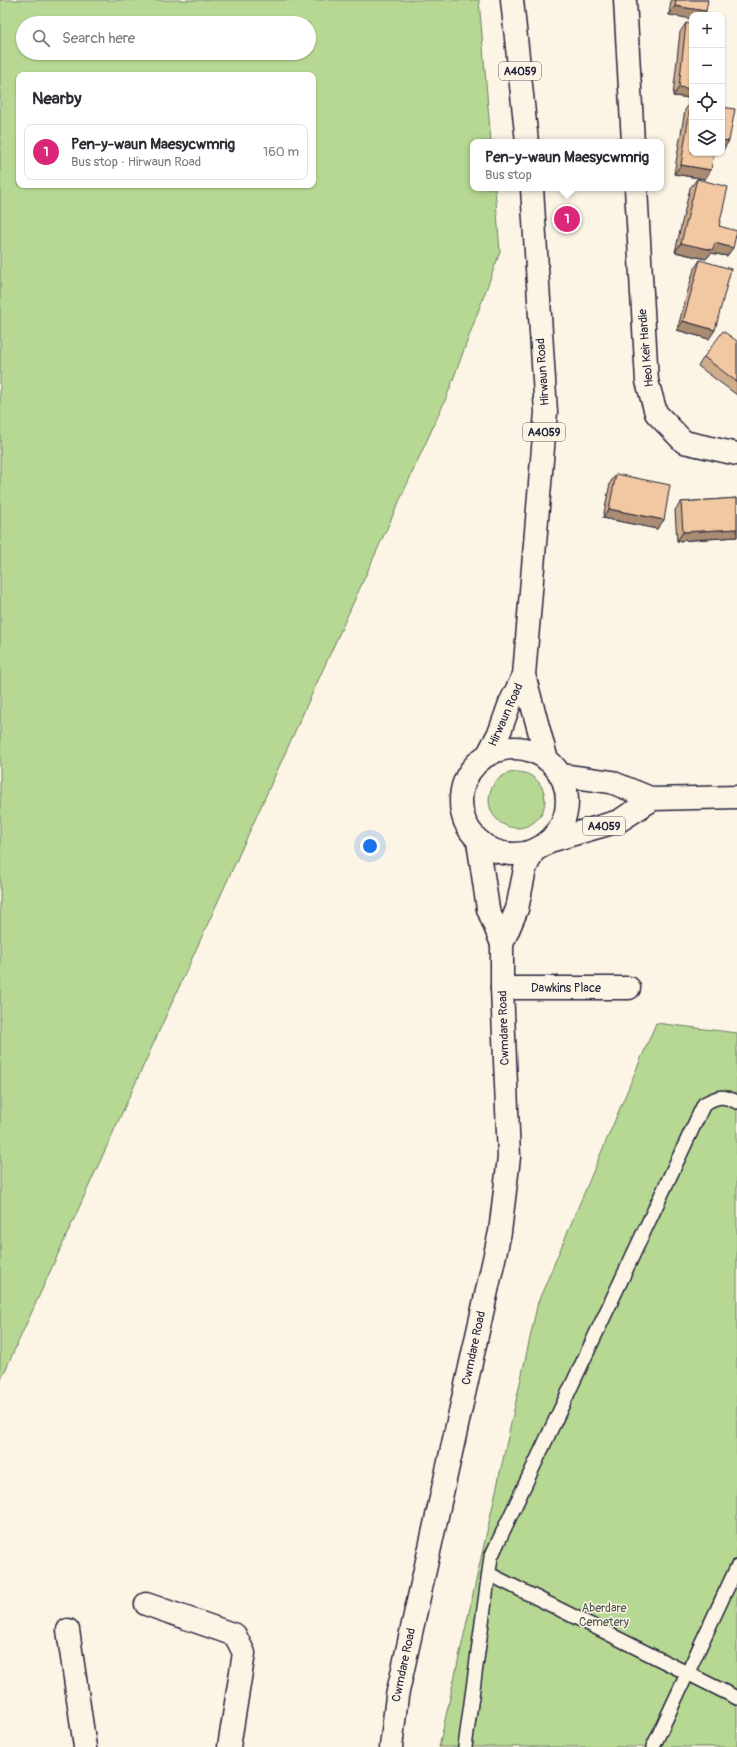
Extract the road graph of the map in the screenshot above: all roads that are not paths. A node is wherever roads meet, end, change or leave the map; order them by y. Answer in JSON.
{"nodes":[{"id":1,"x":512,"y":0,"type":"edge"},
{"id":2,"x":625,"y":0,"type":"edge"},
{"id":3,"x":527,"y":139,"type":"edge"},
{"id":4,"x":633,"y":139,"type":"edge"},
{"id":5,"x":532,"y":191,"type":"edge"},
{"id":6,"x":636,"y":191,"type":"edge"},
{"id":7,"x":737,"y":454,"type":"edge"},
{"id":8,"x":524,"y":675,"type":"junction"},
{"id":9,"x":488,"y":754,"type":"junction"},
{"id":10,"x":547,"y":760,"type":"junction"},
{"id":11,"x":561,"y":776,"type":"junction"},
{"id":12,"x":737,"y":797,"type":"edge"},
{"id":13,"x":653,"y":799,"type":"junction"},
{"id":14,"x":478,"y":841,"type":"junction"},
{"id":15,"x":541,"y":846,"type":"junction"},
{"id":16,"x":502,"y":944,"type":"junction"},
{"id":17,"x":502,"y":988,"type":"junction"},
{"id":18,"x":629,"y":988,"type":"dead end"},
{"id":19,"x":737,"y":1102,"type":"edge"},
{"id":20,"x":737,"y":1567,"type":"edge"},
{"id":21,"x":489,"y":1574,"type":"junction"},
{"id":22,"x":146,"y":1604,"type":"dead end"},
{"id":23,"x":68,"y":1630,"type":"dead end"},
{"id":24,"x":687,"y":1673,"type":"junction"},
{"id":25,"x":737,"y":1698,"type":"edge"},
{"id":26,"x":85,"y":1747,"type":"edge"},
{"id":27,"x":230,"y":1747,"type":"edge"},
{"id":28,"x":391,"y":1747,"type":"edge"},
{"id":29,"x":465,"y":1747,"type":"edge"},
{"id":30,"x":653,"y":1747,"type":"edge"}],
"edges":[{"from":1,"to":3,"type":"main road","number":"A4059"},
{"from":2,"to":4,"type":"main road"},
{"from":5,"to":8,"type":"main road","name":"Hirwaun Road","number":"A4059"},
{"from":6,"to":7,"type":"main road","name":"Heol Keir Hardie"},
{"from":8,"to":9,"type":"main road","name":"Hirwaun Road","number":"A4059"},
{"from":8,"to":10,"type":"main road","name":"Hirwaun Road","number":"A4059"},
{"from":9,"to":10,"type":"main road"},
{"from":9,"to":14,"type":"main road"},
{"from":10,"to":11,"type":"main road"},
{"from":11,"to":13,"type":"main road"},
{"from":11,"to":15,"type":"main road"},
{"from":12,"to":13,"type":"main road"},
{"from":13,"to":15,"type":"main road","number":"A4059"},
{"from":14,"to":15,"type":"main road"},
{"from":14,"to":16,"type":"main road","name":"Cwmdare Road"},
{"from":15,"to":16,"type":"main road","name":"Cwmdare Road"},
{"from":16,"to":17,"type":"main road","name":"Cwmdare Road"},
{"from":17,"to":18,"type":"main road","name":"Dawkins Place"},
{"from":17,"to":28,"type":"main road","name":"Cwmdare Road"},
{"from":19,"to":21,"type":"lane"},
{"from":20,"to":24,"type":"lane"},
{"from":21,"to":24,"type":"lane"},
{"from":21,"to":29,"type":"lane"},
{"from":22,"to":27,"type":"main road"},
{"from":23,"to":26,"type":"main road"},
{"from":24,"to":25,"type":"lane"},
{"from":24,"to":30,"type":"lane"}]}
